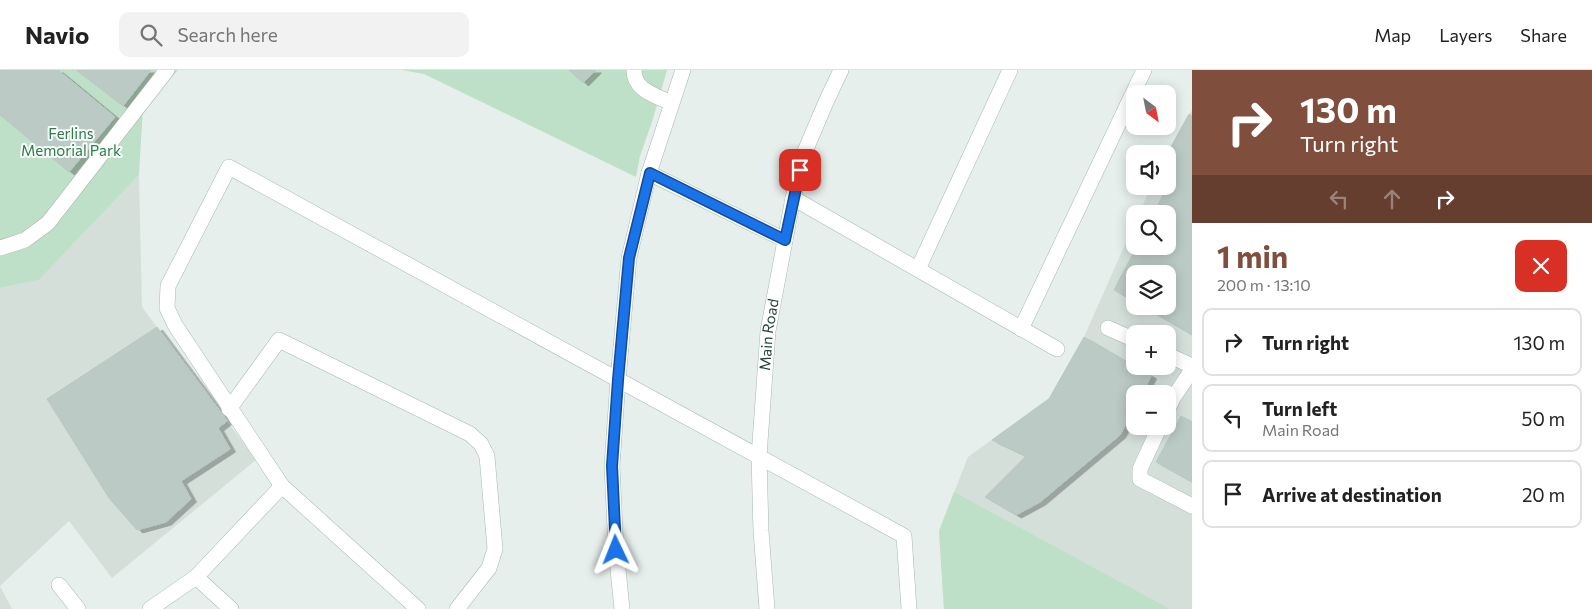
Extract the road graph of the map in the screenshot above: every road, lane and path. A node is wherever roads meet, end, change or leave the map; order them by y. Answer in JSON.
{"nodes":[{"id":1,"x":167,"y":70,"type":"edge"},
{"id":2,"x":634,"y":70,"type":"edge"},
{"id":3,"x":683,"y":70,"type":"edge"},
{"id":4,"x":841,"y":70,"type":"edge"},
{"id":5,"x":1010,"y":70,"type":"edge"},
{"id":6,"x":1144,"y":70,"type":"edge"},
{"id":7,"x":672,"y":103,"type":"junction"},
{"id":8,"x":650,"y":173,"type":"junction"},
{"id":9,"x":793,"y":198,"type":"junction"},
{"id":10,"x":785,"y":240,"type":"junction"},
{"id":11,"x":0,"y":248,"type":"edge"},
{"id":12,"x":918,"y":270,"type":"junction"},
{"id":13,"x":1108,"y":328,"type":"dead end"},
{"id":14,"x":1022,"y":329,"type":"junction"},
{"id":15,"x":1126,"y":336,"type":"edge"},
{"id":16,"x":1057,"y":349,"type":"dead end"},
{"id":17,"x":1176,"y":359,"type":"edge"},
{"id":18,"x":1192,"y":366,"type":"edge"},
{"id":19,"x":1192,"y":370,"type":"edge"},
{"id":20,"x":618,"y":380,"type":"junction"},
{"id":21,"x":1176,"y":394,"type":"edge"},
{"id":22,"x":229,"y":409,"type":"junction"},
{"id":23,"x":1156,"y":435,"type":"edge"},
{"id":24,"x":759,"y":456,"type":"junction"},
{"id":25,"x":282,"y":486,"type":"junction"},
{"id":26,"x":1192,"y":506,"type":"edge"},
{"id":27,"x":196,"y":577,"type":"junction"},
{"id":28,"x":59,"y":585,"type":"dead end"},
{"id":29,"x":78,"y":609,"type":"edge"},
{"id":30,"x":150,"y":609,"type":"edge"},
{"id":31,"x":231,"y":609,"type":"edge"},
{"id":32,"x":418,"y":609,"type":"edge"},
{"id":33,"x":458,"y":609,"type":"edge"},
{"id":34,"x":622,"y":609,"type":"edge"},
{"id":35,"x":768,"y":609,"type":"edge"},
{"id":36,"x":909,"y":609,"type":"edge"}],
"edges":[{"from":1,"to":11,"type":"street"},
{"from":2,"to":7,"type":"street"},
{"from":3,"to":7,"type":"street"},
{"from":4,"to":9,"type":"street","name":"Main Road"},
{"from":5,"to":12,"type":"street"},
{"from":6,"to":14,"type":"street"},
{"from":7,"to":8,"type":"street"},
{"from":8,"to":10,"type":"street"},
{"from":8,"to":20,"type":"street"},
{"from":9,"to":10,"type":"street","name":"Main Road"},
{"from":9,"to":12,"type":"street"},
{"from":10,"to":24,"type":"street","name":"Main Road"},
{"from":12,"to":14,"type":"street"},
{"from":13,"to":15,"type":"street"},
{"from":14,"to":16,"type":"street"},
{"from":17,"to":18,"type":"street"},
{"from":19,"to":21,"type":"street"},
{"from":20,"to":22,"type":"street"},
{"from":20,"to":24,"type":"street"},
{"from":20,"to":34,"type":"street"},
{"from":22,"to":25,"type":"street"},
{"from":22,"to":33,"type":"street"},
{"from":23,"to":26,"type":"street"},
{"from":24,"to":35,"type":"street","name":"Main Road"},
{"from":24,"to":36,"type":"street"},
{"from":25,"to":27,"type":"street"},
{"from":25,"to":32,"type":"street"},
{"from":27,"to":30,"type":"street"},
{"from":27,"to":31,"type":"street"},
{"from":28,"to":29,"type":"street"}]}
